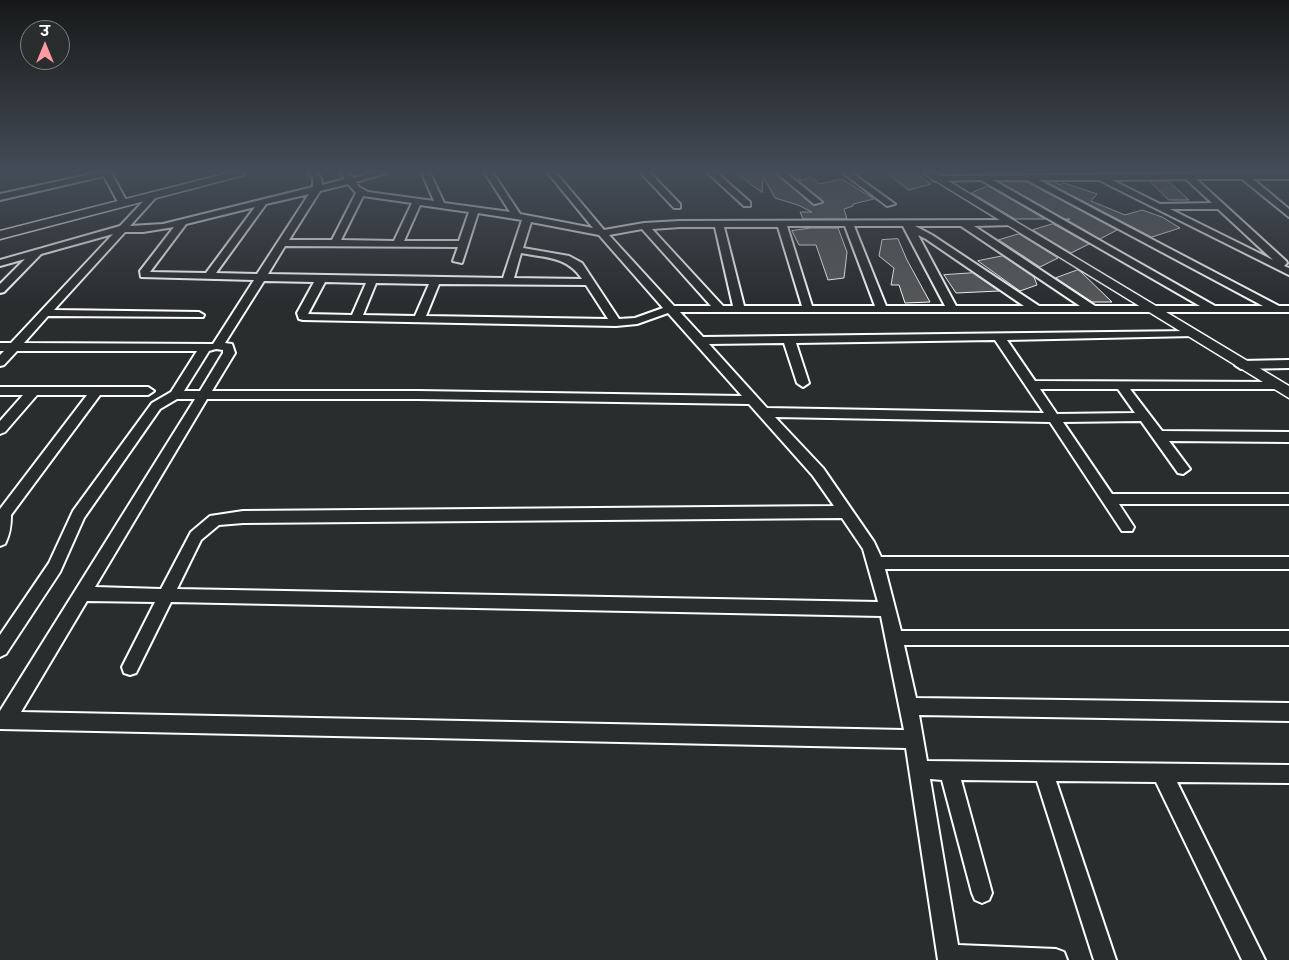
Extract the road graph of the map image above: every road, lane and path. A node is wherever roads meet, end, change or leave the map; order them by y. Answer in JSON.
{"nodes":[{"id":1,"x":522,"y":217,"type":"edge"},
{"id":2,"x":64,"y":218,"type":"edge"},
{"id":3,"x":131,"y":218,"type":"edge"},
{"id":4,"x":200,"y":218,"type":"edge"},
{"id":5,"x":251,"y":218,"type":"edge"},
{"id":6,"x":299,"y":218,"type":"edge"},
{"id":7,"x":348,"y":218,"type":"edge"},
{"id":8,"x":410,"y":218,"type":"edge"},
{"id":9,"x":471,"y":218,"type":"edge"},
{"id":10,"x":526,"y":218,"type":"edge"},
{"id":11,"x":589,"y":218,"type":"edge"},
{"id":12,"x":1002,"y":218,"type":"edge"},
{"id":13,"x":1054,"y":218,"type":"edge"},
{"id":14,"x":1105,"y":218,"type":"edge"},
{"id":15,"x":1182,"y":218,"type":"edge"},
{"id":16,"x":1233,"y":218,"type":"edge"},
{"id":17,"x":183,"y":222,"type":"junction"},
{"id":18,"x":848,"y":223,"type":"junction"},
{"id":19,"x":962,"y":223,"type":"junction"},
{"id":20,"x":1010,"y":223,"type":"junction"},
{"id":21,"x":719,"y":224,"type":"junction"},
{"id":22,"x":782,"y":224,"type":"junction"},
{"id":23,"x":908,"y":225,"type":"junction"},
{"id":24,"x":644,"y":226,"type":"junction"},
{"id":25,"x":120,"y":229,"type":"junction"},
{"id":26,"x":602,"y":233,"type":"junction"},
{"id":27,"x":0,"y":235,"type":"edge"},
{"id":28,"x":283,"y":243,"type":"junction"},
{"id":29,"x":335,"y":243,"type":"junction"},
{"id":30,"x":398,"y":243,"type":"junction"},
{"id":31,"x":463,"y":244,"type":"junction"},
{"id":32,"x":518,"y":250,"type":"junction"},
{"id":33,"x":38,"y":252,"type":"junction"},
{"id":34,"x":458,"y":261,"type":"dead end"},
{"id":35,"x":0,"y":263,"type":"edge"},
{"id":36,"x":1289,"y":271,"type":"edge"},
{"id":37,"x":208,"y":277,"type":"junction"},
{"id":38,"x":261,"y":279,"type":"junction"},
{"id":39,"x":322,"y":279,"type":"junction"},
{"id":40,"x":372,"y":280,"type":"junction"},
{"id":41,"x":508,"y":280,"type":"junction"},
{"id":42,"x":435,"y":281,"type":"junction"},
{"id":43,"x":590,"y":282,"type":"junction"},
{"id":44,"x":0,"y":290,"type":"edge"},
{"id":45,"x":882,"y":308,"type":"junction"},
{"id":46,"x":952,"y":308,"type":"junction"},
{"id":47,"x":1035,"y":308,"type":"junction"},
{"id":48,"x":1092,"y":308,"type":"junction"},
{"id":49,"x":1148,"y":308,"type":"junction"},
{"id":50,"x":1212,"y":308,"type":"junction"},
{"id":51,"x":670,"y":309,"type":"junction"},
{"id":52,"x":720,"y":309,"type":"junction"},
{"id":53,"x":739,"y":309,"type":"junction"},
{"id":54,"x":808,"y":309,"type":"junction"},
{"id":55,"x":1276,"y":309,"type":"junction"},
{"id":56,"x":1289,"y":309,"type":"edge"},
{"id":57,"x":44,"y":313,"type":"junction"},
{"id":58,"x":200,"y":315,"type":"dead end"},
{"id":59,"x":356,"y":318,"type":"junction"},
{"id":60,"x":419,"y":319,"type":"junction"},
{"id":61,"x":616,"y":323,"type":"junction"},
{"id":62,"x":1190,"y":334,"type":"junction"},
{"id":63,"x":998,"y":336,"type":"junction"},
{"id":64,"x":789,"y":340,"type":"junction"},
{"id":65,"x":700,"y":341,"type":"junction"},
{"id":66,"x":14,"y":347,"type":"junction"},
{"id":67,"x":211,"y":347,"type":"junction"},
{"id":68,"x":0,"y":348,"type":"edge"},
{"id":69,"x":0,"y":362,"type":"edge"},
{"id":70,"x":1241,"y":364,"type":"junction"},
{"id":71,"x":1289,"y":364,"type":"edge"},
{"id":72,"x":803,"y":383,"type":"dead end"},
{"id":73,"x":1121,"y":385,"type":"junction"},
{"id":74,"x":1275,"y":385,"type":"junction"},
{"id":75,"x":1031,"y":386,"type":"junction"},
{"id":76,"x":0,"y":390,"type":"edge"},
{"id":77,"x":34,"y":391,"type":"junction"},
{"id":78,"x":96,"y":391,"type":"junction"},
{"id":79,"x":148,"y":391,"type":"dead end"},
{"id":80,"x":1289,"y":393,"type":"edge"},
{"id":81,"x":175,"y":395,"type":"junction"},
{"id":82,"x":204,"y":396,"type":"junction"},
{"id":83,"x":754,"y":400,"type":"junction"},
{"id":84,"x":765,"y":412,"type":"junction"},
{"id":85,"x":1145,"y":417,"type":"junction"},
{"id":86,"x":1053,"y":418,"type":"junction"},
{"id":87,"x":0,"y":429,"type":"edge"},
{"id":88,"x":1159,"y":436,"type":"junction"},
{"id":89,"x":1289,"y":436,"type":"edge"},
{"id":90,"x":1183,"y":469,"type":"dead end"},
{"id":91,"x":1109,"y":499,"type":"junction"},
{"id":92,"x":1289,"y":499,"type":"edge"},
{"id":93,"x":846,"y":512,"type":"junction"},
{"id":94,"x":1128,"y":526,"type":"dead end"},
{"id":95,"x":1,"y":532,"type":"edge"},
{"id":96,"x":876,"y":563,"type":"junction"},
{"id":97,"x":1289,"y":563,"type":"edge"},
{"id":98,"x":82,"y":594,"type":"junction"},
{"id":99,"x":167,"y":595,"type":"junction"},
{"id":100,"x":888,"y":609,"type":"junction"},
{"id":101,"x":895,"y":638,"type":"junction"},
{"id":102,"x":1289,"y":638,"type":"edge"},
{"id":103,"x":0,"y":649,"type":"edge"},
{"id":104,"x":130,"y":667,"type":"dead end"},
{"id":105,"x":909,"y":706,"type":"junction"},
{"id":106,"x":1289,"y":712,"type":"edge"},
{"id":107,"x":3,"y":720,"type":"edge"},
{"id":108,"x":915,"y":739,"type":"junction"},
{"id":109,"x":921,"y":770,"type":"junction"},
{"id":110,"x":949,"y":770,"type":"junction"},
{"id":111,"x":1044,"y":771,"type":"junction"},
{"id":112,"x":1162,"y":773,"type":"junction"},
{"id":113,"x":1288,"y":777,"type":"edge"},
{"id":114,"x":982,"y":893,"type":"dead end"},
{"id":115,"x":949,"y":958,"type":"edge"},
{"id":116,"x":1056,"y":960,"type":"edge"},
{"id":117,"x":1105,"y":960,"type":"edge"},
{"id":118,"x":1254,"y":960,"type":"edge"}],
"edges":[{"from":1,"to":32,"type":"street"},
{"from":2,"to":27,"type":"street"},
{"from":3,"to":25,"type":"street"},
{"from":4,"to":17,"type":"street"},
{"from":5,"to":37,"type":"street"},
{"from":6,"to":28,"type":"street"},
{"from":7,"to":29,"type":"street"},
{"from":8,"to":30,"type":"street"},
{"from":9,"to":31,"type":"street"},
{"from":10,"to":26,"type":"street"},
{"from":11,"to":26,"type":"street"},
{"from":12,"to":20,"type":"street"},
{"from":13,"to":50,"type":"street"},
{"from":14,"to":55,"type":"street"},
{"from":15,"to":36,"type":"street"},
{"from":16,"to":36,"type":"street"},
{"from":17,"to":25,"type":"street"},
{"from":17,"to":37,"type":"street"},
{"from":18,"to":22,"type":"street"},
{"from":18,"to":23,"type":"street"},
{"from":18,"to":45,"type":"street"},
{"from":19,"to":20,"type":"street"},
{"from":19,"to":23,"type":"street"},
{"from":19,"to":48,"type":"street"},
{"from":20,"to":49,"type":"street"},
{"from":21,"to":22,"type":"street"},
{"from":21,"to":24,"type":"street"},
{"from":21,"to":53,"type":"street"},
{"from":22,"to":54,"type":"street"},
{"from":23,"to":46,"type":"street"},
{"from":23,"to":47,"type":"street"},
{"from":24,"to":26,"type":"street"},
{"from":24,"to":52,"type":"street"},
{"from":25,"to":33,"type":"street"},
{"from":25,"to":57,"type":"street"},
{"from":26,"to":51,"type":"street"},
{"from":28,"to":29,"type":"street"},
{"from":28,"to":38,"type":"street"},
{"from":29,"to":30,"type":"street"},
{"from":30,"to":31,"type":"street"},
{"from":31,"to":34,"type":"street"},
{"from":32,"to":41,"type":"street"},
{"from":32,"to":43,"type":"street"},
{"from":33,"to":35,"type":"street"},
{"from":33,"to":44,"type":"street"},
{"from":37,"to":38,"type":"street"},
{"from":38,"to":39,"type":"street"},
{"from":38,"to":67,"type":"street"},
{"from":39,"to":40,"type":"street"},
{"from":39,"to":59,"type":"street"},
{"from":40,"to":42,"type":"street"},
{"from":40,"to":59,"type":"street"},
{"from":41,"to":42,"type":"street"},
{"from":41,"to":43,"type":"street"},
{"from":42,"to":60,"type":"street"},
{"from":43,"to":61,"type":"street"},
{"from":45,"to":46,"type":"street"},
{"from":45,"to":54,"type":"street"},
{"from":46,"to":47,"type":"street"},
{"from":47,"to":48,"type":"street"},
{"from":48,"to":49,"type":"street"},
{"from":49,"to":50,"type":"street"},
{"from":49,"to":62,"type":"street"},
{"from":50,"to":55,"type":"street"},
{"from":51,"to":52,"type":"street"},
{"from":51,"to":61,"type":"street"},
{"from":51,"to":65,"type":"street"},
{"from":52,"to":53,"type":"street"},
{"from":53,"to":54,"type":"street"},
{"from":55,"to":56,"type":"street"},
{"from":57,"to":58,"type":"street"},
{"from":57,"to":66,"type":"street"},
{"from":59,"to":60,"type":"street"},
{"from":60,"to":61,"type":"street"},
{"from":62,"to":63,"type":"street"},
{"from":62,"to":70,"type":"street"},
{"from":63,"to":64,"type":"street"},
{"from":63,"to":75,"type":"street"},
{"from":64,"to":65,"type":"street"},
{"from":64,"to":72,"type":"street"},
{"from":65,"to":83,"type":"street"},
{"from":66,"to":67,"type":"street"},
{"from":66,"to":68,"type":"street"},
{"from":66,"to":69,"type":"street"},
{"from":67,"to":81,"type":"street"},
{"from":67,"to":82,"type":"street"},
{"from":70,"to":71,"type":"street"},
{"from":70,"to":74,"type":"street"},
{"from":73,"to":74,"type":"street"},
{"from":73,"to":75,"type":"street"},
{"from":73,"to":85,"type":"street"},
{"from":74,"to":80,"type":"street"},
{"from":75,"to":86,"type":"street"},
{"from":76,"to":77,"type":"street"},
{"from":77,"to":78,"type":"street"},
{"from":77,"to":87,"type":"street"},
{"from":78,"to":79,"type":"street"},
{"from":78,"to":95,"type":"street"},
{"from":81,"to":82,"type":"street"},
{"from":81,"to":103,"type":"street"},
{"from":82,"to":83,"type":"street"},
{"from":82,"to":98,"type":"street"},
{"from":83,"to":84,"type":"street"},
{"from":84,"to":86,"type":"street"},
{"from":84,"to":93,"type":"street"},
{"from":85,"to":86,"type":"street"},
{"from":85,"to":88,"type":"street"},
{"from":86,"to":91,"type":"street"},
{"from":88,"to":89,"type":"street"},
{"from":88,"to":90,"type":"street"},
{"from":91,"to":92,"type":"street"},
{"from":91,"to":94,"type":"street"},
{"from":93,"to":96,"type":"street"},
{"from":93,"to":99,"type":"street"},
{"from":96,"to":97,"type":"street"},
{"from":96,"to":100,"type":"street"},
{"from":98,"to":99,"type":"street"},
{"from":98,"to":107,"type":"street"},
{"from":99,"to":100,"type":"street"},
{"from":99,"to":104,"type":"street"},
{"from":100,"to":101,"type":"street"},
{"from":101,"to":102,"type":"street"},
{"from":101,"to":105,"type":"street"},
{"from":105,"to":106,"type":"street"},
{"from":105,"to":108,"type":"street"},
{"from":107,"to":108,"type":"street"},
{"from":108,"to":109,"type":"street"},
{"from":109,"to":110,"type":"street"},
{"from":109,"to":115,"type":"street"},
{"from":110,"to":111,"type":"street"},
{"from":110,"to":114,"type":"street"},
{"from":111,"to":112,"type":"street"},
{"from":111,"to":117,"type":"street"},
{"from":112,"to":113,"type":"street"},
{"from":112,"to":118,"type":"street"},
{"from":115,"to":116,"type":"street"}]}
